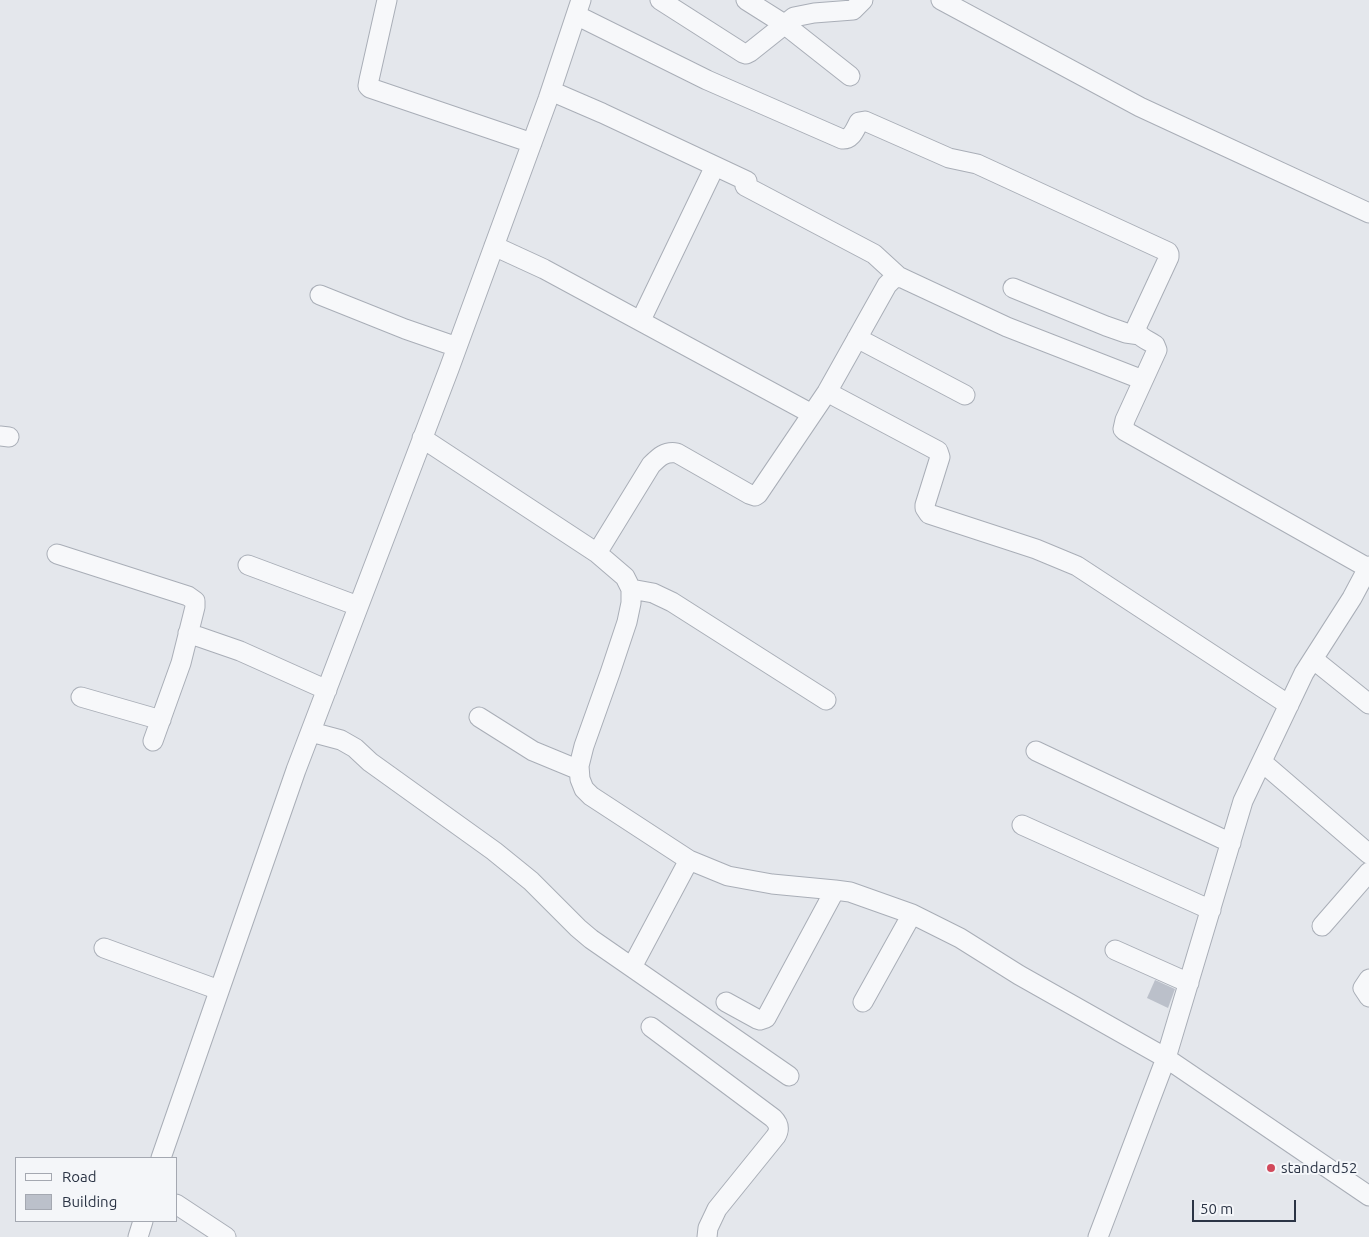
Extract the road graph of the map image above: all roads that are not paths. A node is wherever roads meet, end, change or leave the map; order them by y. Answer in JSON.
{"nodes":[{"id":1,"x":387,"y":0,"type":"edge"},
{"id":2,"x":660,"y":0,"type":"edge"},
{"id":3,"x":746,"y":0,"type":"edge"},
{"id":4,"x":863,"y":0,"type":"edge"},
{"id":5,"x":941,"y":0,"type":"edge"},
{"id":6,"x":578,"y":7,"type":"edge"},
{"id":7,"x":784,"y":24,"type":"junction"},
{"id":8,"x":850,"y":76,"type":"dead end"},
{"id":9,"x":551,"y":91,"type":"junction"},
{"id":10,"x":532,"y":143,"type":"junction"},
{"id":11,"x":715,"y":166,"type":"junction"},
{"id":12,"x":1369,"y":213,"type":"edge"},
{"id":13,"x":494,"y":246,"type":"junction"},
{"id":14,"x":898,"y":276,"type":"junction"},
{"id":15,"x":1013,"y":288,"type":"dead end"},
{"id":16,"x":320,"y":295,"type":"dead end"},
{"id":17,"x":641,"y":320,"type":"junction"},
{"id":18,"x":1140,"y":335,"type":"junction"},
{"id":19,"x":857,"y":338,"type":"junction"},
{"id":20,"x":457,"y":347,"type":"junction"},
{"id":21,"x":1143,"y":380,"type":"junction"},
{"id":22,"x":827,"y":392,"type":"junction"},
{"id":23,"x":965,"y":395,"type":"dead end"},
{"id":24,"x":812,"y":414,"type":"junction"},
{"id":25,"x":422,"y":438,"type":"junction"},
{"id":26,"x":597,"y":553,"type":"junction"},
{"id":27,"x":57,"y":554,"type":"dead end"},
{"id":28,"x":248,"y":564,"type":"dead end"},
{"id":29,"x":1369,"y":567,"type":"edge"},
{"id":30,"x":630,"y":589,"type":"junction"},
{"id":31,"x":358,"y":606,"type":"junction"},
{"id":32,"x":188,"y":633,"type":"junction"},
{"id":33,"x":1313,"y":659,"type":"junction"},
{"id":34,"x":327,"y":690,"type":"junction"},
{"id":35,"x":81,"y":697,"type":"dead end"},
{"id":36,"x":826,"y":700,"type":"dead end"},
{"id":37,"x":1369,"y":704,"type":"edge"},
{"id":38,"x":1289,"y":705,"type":"junction"},
{"id":39,"x":479,"y":717,"type":"dead end"},
{"id":40,"x":161,"y":720,"type":"junction"},
{"id":41,"x":311,"y":732,"type":"junction"},
{"id":42,"x":153,"y":741,"type":"dead end"},
{"id":43,"x":1036,"y":751,"type":"dead end"},
{"id":44,"x":1262,"y":762,"type":"junction"},
{"id":45,"x":579,"y":770,"type":"junction"},
{"id":46,"x":1022,"y":825,"type":"dead end"},
{"id":47,"x":1231,"y":842,"type":"junction"},
{"id":48,"x":1369,"y":854,"type":"edge"},
{"id":49,"x":689,"y":860,"type":"junction"},
{"id":50,"x":1369,"y":872,"type":"edge"},
{"id":51,"x":835,"y":890,"type":"junction"},
{"id":52,"x":1211,"y":910,"type":"junction"},
{"id":53,"x":912,"y":914,"type":"junction"},
{"id":54,"x":1322,"y":926,"type":"dead end"},
{"id":55,"x":104,"y":948,"type":"dead end"},
{"id":56,"x":1115,"y":950,"type":"dead end"},
{"id":57,"x":632,"y":967,"type":"junction"},
{"id":58,"x":1369,"y":979,"type":"edge"},
{"id":59,"x":1189,"y":983,"type":"junction"},
{"id":60,"x":220,"y":990,"type":"junction"},
{"id":61,"x":1369,"y":997,"type":"edge"},
{"id":62,"x":726,"y":1002,"type":"dead end"},
{"id":63,"x":863,"y":1002,"type":"dead end"},
{"id":64,"x":651,"y":1027,"type":"dead end"},
{"id":65,"x":1166,"y":1058,"type":"junction"},
{"id":66,"x":789,"y":1076,"type":"dead end"},
{"id":67,"x":161,"y":1157,"type":"edge"},
{"id":68,"x":1367,"y":1190,"type":"edge"},
{"id":69,"x":178,"y":1205,"type":"edge"},
{"id":70,"x":143,"y":1222,"type":"edge"},
{"id":71,"x":138,"y":1237,"type":"edge"},
{"id":72,"x":226,"y":1237,"type":"edge"},
{"id":73,"x":707,"y":1237,"type":"edge"},
{"id":74,"x":1098,"y":1237,"type":"edge"}],
"edges":[{"from":1,"to":10,"type":"street"},
{"from":2,"to":7,"type":"street"},
{"from":3,"to":7,"type":"street"},
{"from":4,"to":7,"type":"street"},
{"from":5,"to":12,"type":"street"},
{"from":6,"to":9,"type":"street"},
{"from":6,"to":18,"type":"street"},
{"from":7,"to":8,"type":"street"},
{"from":9,"to":10,"type":"street"},
{"from":9,"to":11,"type":"street"},
{"from":10,"to":13,"type":"street"},
{"from":11,"to":14,"type":"street"},
{"from":11,"to":17,"type":"street"},
{"from":13,"to":17,"type":"street"},
{"from":13,"to":20,"type":"street"},
{"from":14,"to":19,"type":"street"},
{"from":14,"to":21,"type":"street"},
{"from":15,"to":18,"type":"street"},
{"from":16,"to":20,"type":"street"},
{"from":17,"to":24,"type":"street"},
{"from":18,"to":21,"type":"street"},
{"from":19,"to":22,"type":"street"},
{"from":19,"to":23,"type":"street"},
{"from":20,"to":25,"type":"street"},
{"from":21,"to":29,"type":"street"},
{"from":22,"to":24,"type":"street"},
{"from":22,"to":38,"type":"street"},
{"from":24,"to":26,"type":"street"},
{"from":25,"to":26,"type":"street"},
{"from":25,"to":31,"type":"street"},
{"from":26,"to":30,"type":"street"},
{"from":27,"to":32,"type":"street"},
{"from":28,"to":31,"type":"street"},
{"from":29,"to":33,"type":"street"},
{"from":30,"to":36,"type":"street"},
{"from":30,"to":45,"type":"street"},
{"from":31,"to":34,"type":"street"},
{"from":32,"to":34,"type":"street"},
{"from":32,"to":40,"type":"street"},
{"from":33,"to":37,"type":"street"},
{"from":33,"to":38,"type":"street"},
{"from":34,"to":41,"type":"street"},
{"from":35,"to":40,"type":"street"},
{"from":38,"to":44,"type":"street"},
{"from":39,"to":45,"type":"street"},
{"from":40,"to":42,"type":"street"},
{"from":41,"to":57,"type":"street"},
{"from":41,"to":60,"type":"street"},
{"from":43,"to":47,"type":"street"},
{"from":44,"to":47,"type":"street"},
{"from":44,"to":48,"type":"street"},
{"from":45,"to":49,"type":"street"},
{"from":46,"to":52,"type":"street"},
{"from":47,"to":52,"type":"street"},
{"from":49,"to":51,"type":"street"},
{"from":49,"to":57,"type":"street"},
{"from":50,"to":54,"type":"street"},
{"from":51,"to":53,"type":"street"},
{"from":51,"to":62,"type":"street"},
{"from":52,"to":59,"type":"street"},
{"from":53,"to":63,"type":"street"},
{"from":53,"to":65,"type":"street"},
{"from":55,"to":60,"type":"street"},
{"from":56,"to":59,"type":"street"},
{"from":57,"to":66,"type":"street"},
{"from":58,"to":61,"type":"street"},
{"from":59,"to":65,"type":"street"},
{"from":60,"to":67,"type":"street"},
{"from":64,"to":73,"type":"street"},
{"from":65,"to":68,"type":"street"},
{"from":65,"to":74,"type":"street"},
{"from":69,"to":72,"type":"street"},
{"from":70,"to":71,"type":"street"}]}
